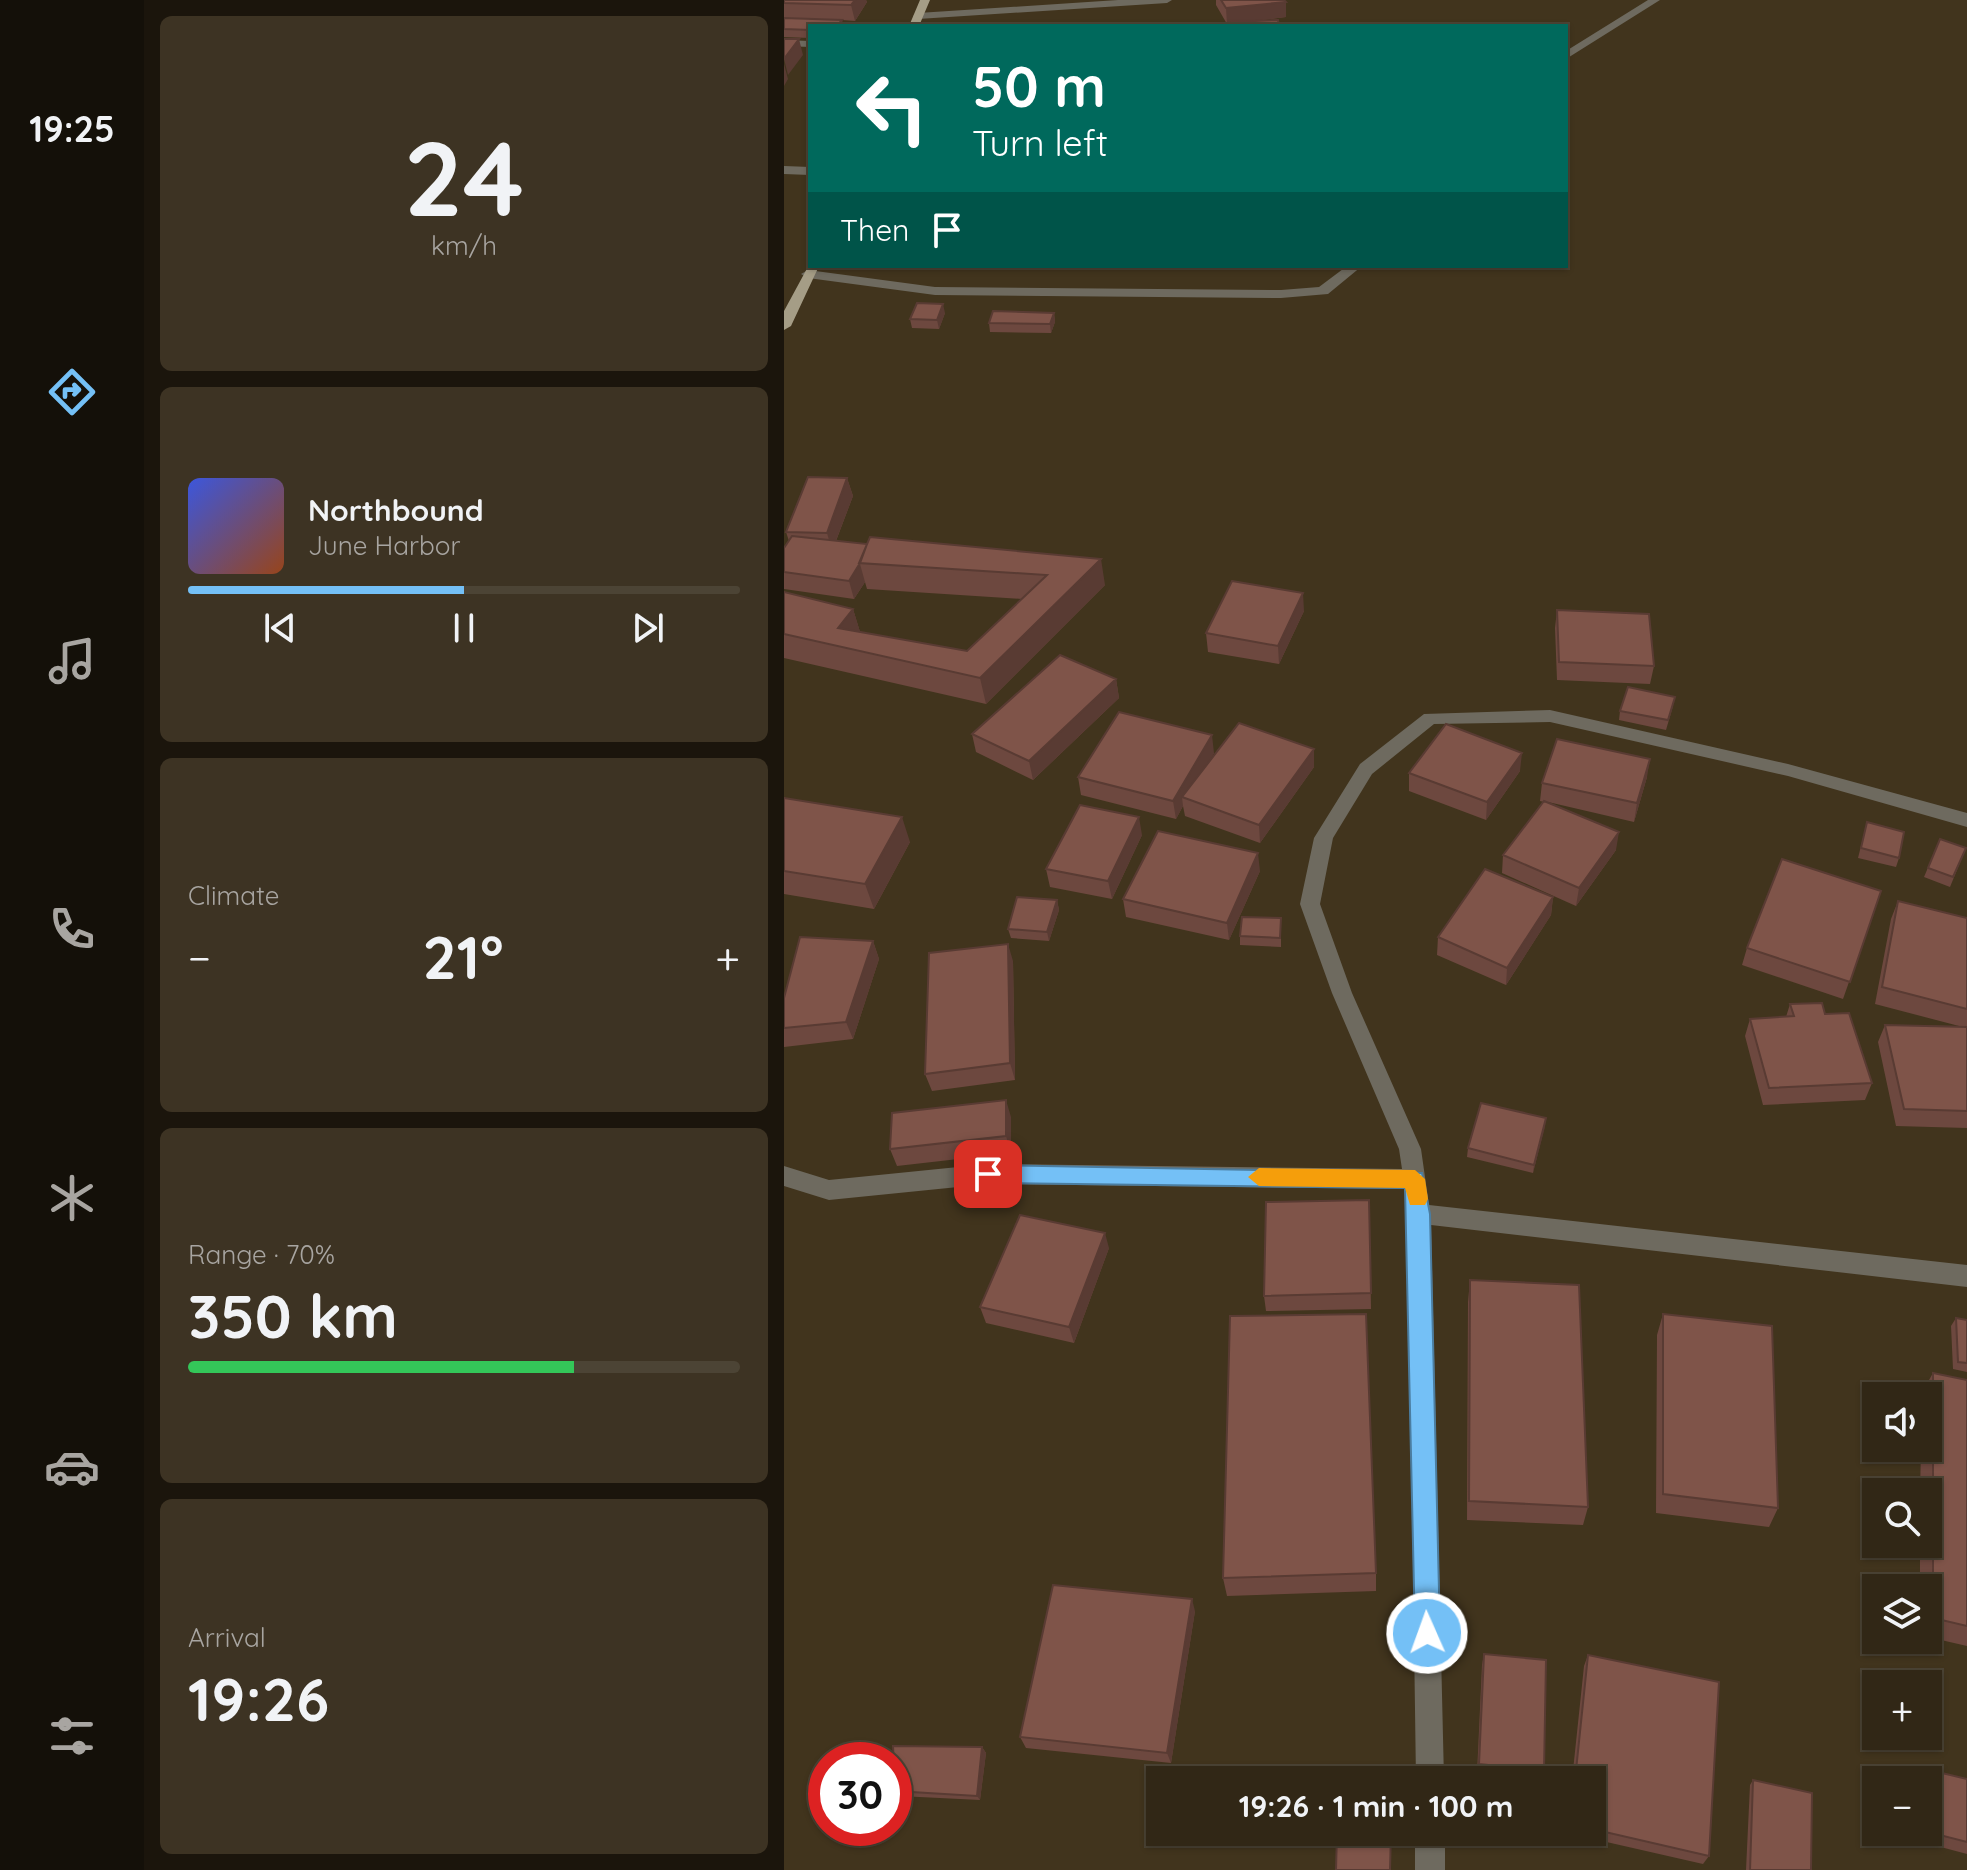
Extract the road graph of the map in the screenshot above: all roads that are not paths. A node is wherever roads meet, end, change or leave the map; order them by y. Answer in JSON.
{"nodes":[{"id":1,"x":925,"y":0,"type":"edge"},
{"id":2,"x":1167,"y":0,"type":"edge"},
{"id":3,"x":1655,"y":0,"type":"edge"},
{"id":4,"x":916,"y":21,"type":"edge"},
{"id":5,"x":784,"y":43,"type":"edge"},
{"id":6,"x":808,"y":44,"type":"edge"},
{"id":7,"x":1568,"y":55,"type":"edge"},
{"id":8,"x":784,"y":170,"type":"edge"},
{"id":9,"x":808,"y":171,"type":"edge"},
{"id":10,"x":1352,"y":268,"type":"edge"},
{"id":11,"x":810,"y":270,"type":"edge"},
{"id":12,"x":784,"y":326,"type":"edge"},
{"id":13,"x":1967,"y":820,"type":"edge"},
{"id":14,"x":784,"y":1176,"type":"edge"},
{"id":15,"x":1415,"y":1179,"type":"junction"},
{"id":16,"x":1419,"y":1214,"type":"junction"},
{"id":17,"x":1967,"y":1276,"type":"edge"},
{"id":18,"x":1430,"y":1766,"type":"edge"},
{"id":19,"x":1430,"y":1846,"type":"edge"},
{"id":20,"x":1430,"y":1870,"type":"edge"}],
"edges":[{"from":1,"to":4,"type":"main road"},
{"from":2,"to":4,"type":"street"},
{"from":3,"to":7,"type":"street"},
{"from":5,"to":6,"type":"street"},
{"from":8,"to":9,"type":"street"},
{"from":10,"to":11,"type":"street"},
{"from":11,"to":12,"type":"main road"},
{"from":13,"to":15,"type":"street"},
{"from":14,"to":15,"type":"street"},
{"from":15,"to":16,"type":"street"},
{"from":16,"to":17,"type":"street"},
{"from":16,"to":18,"type":"street"},
{"from":19,"to":20,"type":"street"}]}
